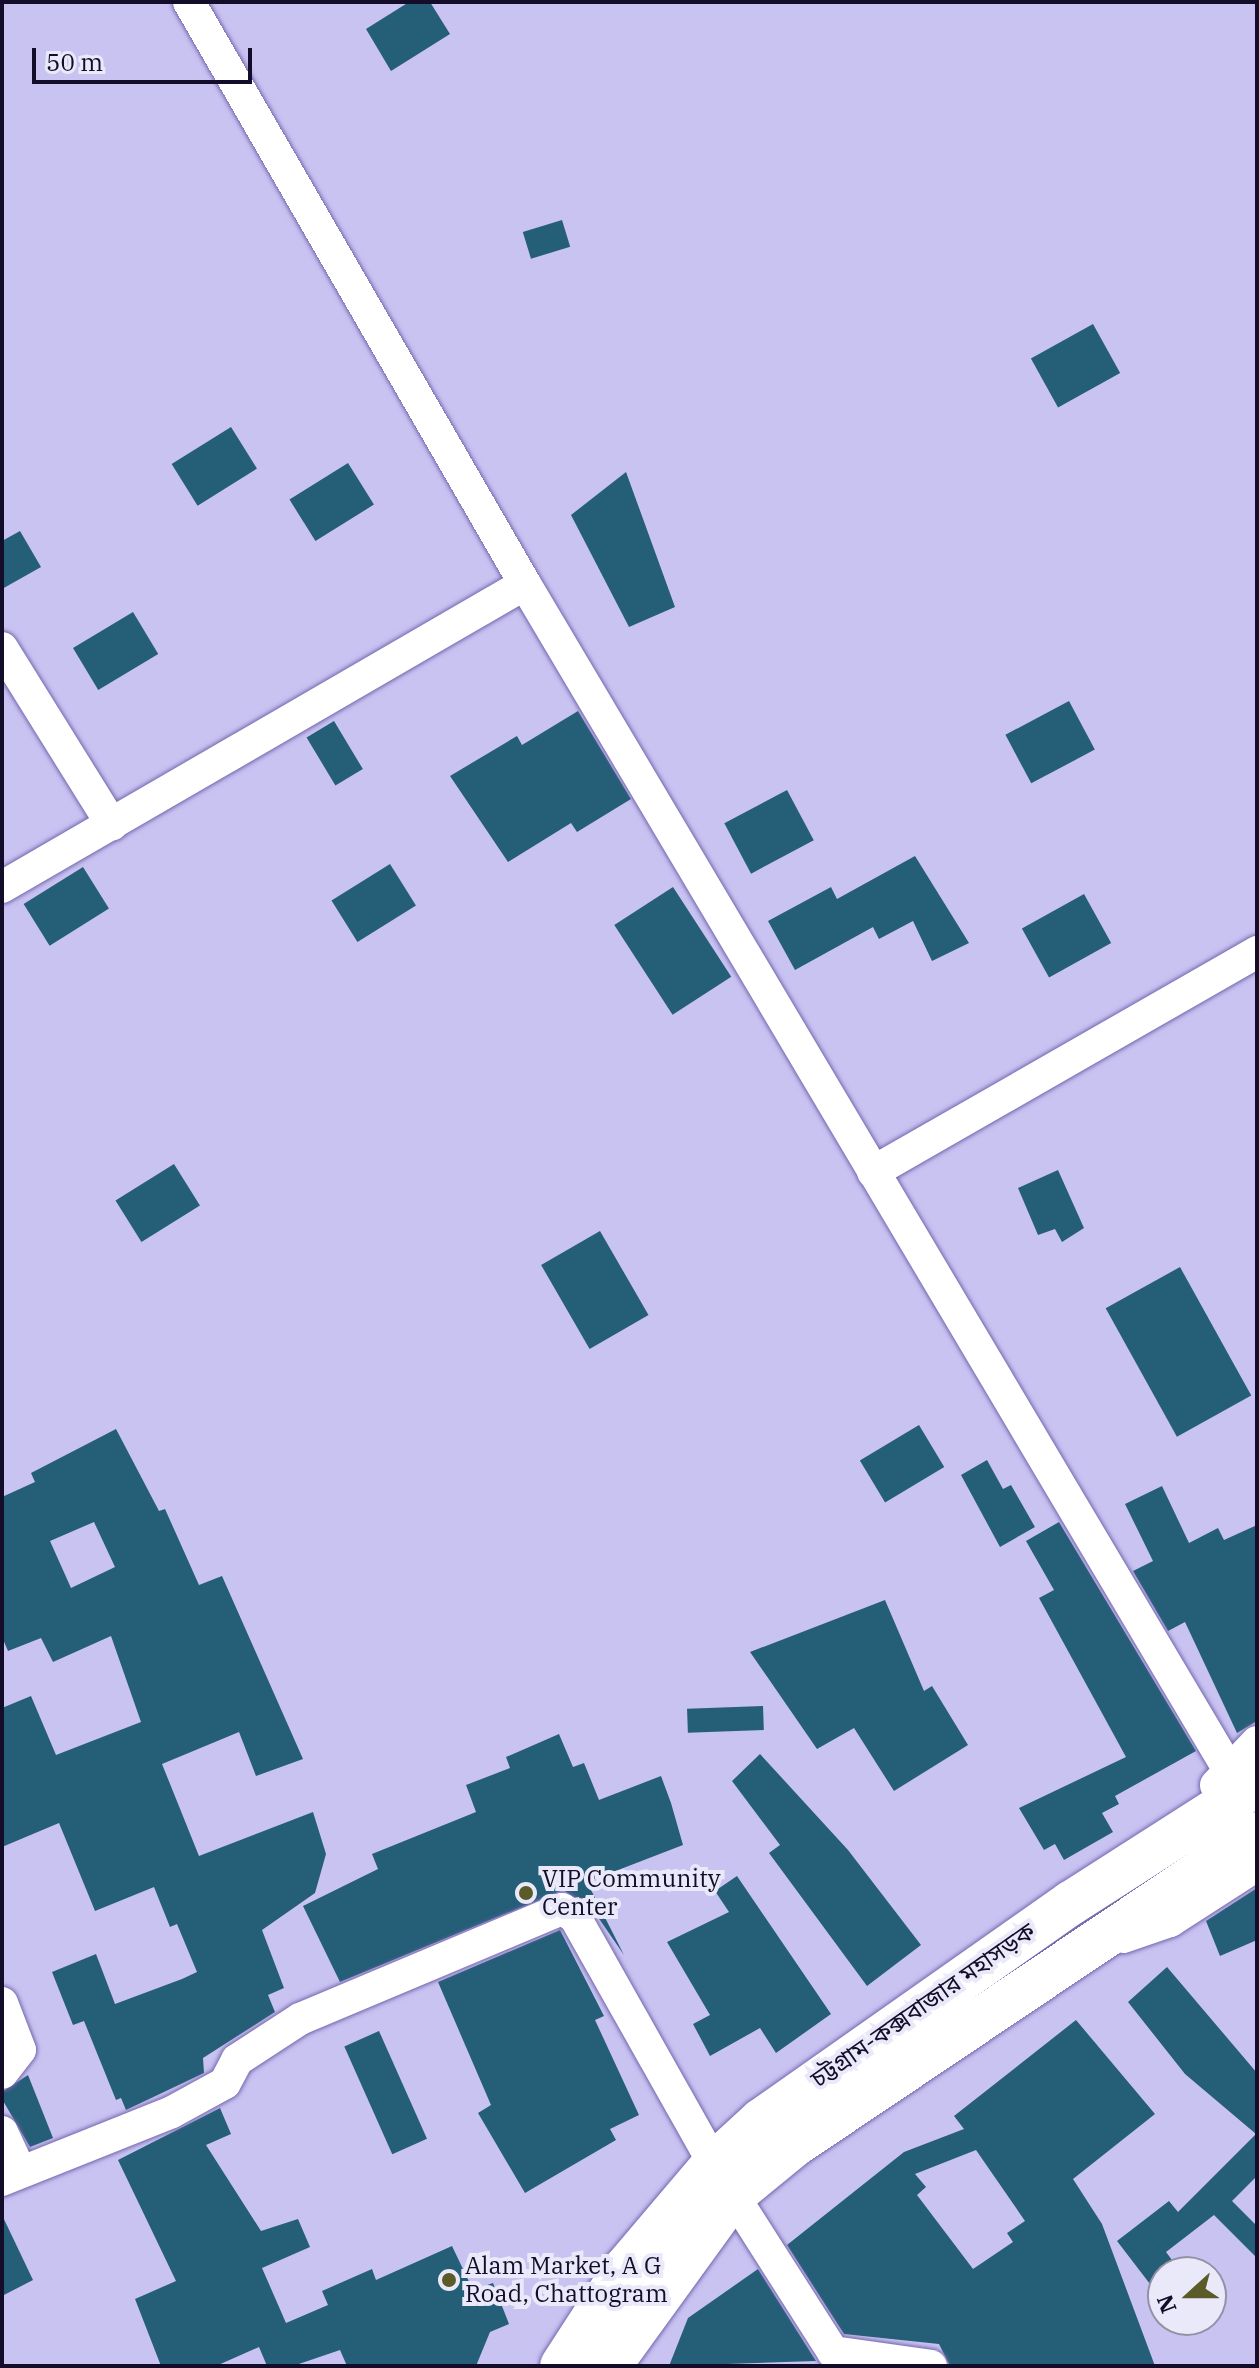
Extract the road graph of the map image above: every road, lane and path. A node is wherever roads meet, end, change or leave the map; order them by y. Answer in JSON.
{"nodes":[{"id":1,"x":189,"y":2,"type":"edge"},
{"id":2,"x":525,"y":584,"type":"junction"},
{"id":3,"x":2,"y":648,"type":"edge"},
{"id":4,"x":112,"y":825,"type":"junction"},
{"id":5,"x":2,"y":887,"type":"edge"},
{"id":6,"x":1257,"y":952,"type":"edge"},
{"id":7,"x":873,"y":1172,"type":"junction"},
{"id":8,"x":1257,"y":1742,"type":"edge"},
{"id":9,"x":1242,"y":1776,"type":"edge"},
{"id":10,"x":1257,"y":1834,"type":"edge"},
{"id":11,"x":1257,"y":1865,"type":"edge"},
{"id":12,"x":1071,"y":1903,"type":"junction"},
{"id":13,"x":1093,"y":1942,"type":"junction"},
{"id":14,"x":2,"y":2003,"type":"edge"},
{"id":15,"x":2,"y":2073,"type":"edge"},
{"id":16,"x":2,"y":2132,"type":"edge"},
{"id":17,"x":11,"y":2176,"type":"edge"},
{"id":18,"x":724,"y":2179,"type":"junction"},
{"id":19,"x":625,"y":2269,"type":"junction"},
{"id":20,"x":664,"y":2291,"type":"junction"},
{"id":21,"x":562,"y":2366,"type":"edge"},
{"id":22,"x":579,"y":2366,"type":"edge"},
{"id":23,"x":609,"y":2366,"type":"edge"},
{"id":24,"x":637,"y":2366,"type":"edge"},
{"id":25,"x":931,"y":2366,"type":"edge"}],
"edges":[{"from":1,"to":2,"type":"street"},
{"from":2,"to":4,"type":"street"},
{"from":2,"to":7,"type":"street"},
{"from":3,"to":4,"type":"street"},
{"from":4,"to":5,"type":"street"},
{"from":6,"to":7,"type":"street"},
{"from":7,"to":9,"type":"street"},
{"from":8,"to":9,"type":"street"},
{"from":9,"to":12,"type":"highway","name":"চট্টগ্রাম-কক্সবাজার মহাসড়ক"},
{"from":10,"to":13,"type":"highway","name":"চট্টগ্রাম-কক্সবাজার মহাসড়ক"},
{"from":11,"to":13,"type":"street"},
{"from":12,"to":13,"type":"street"},
{"from":12,"to":18,"type":"highway","name":"চট্টগ্রাম-কক্সবাজার মহাসড়ক"},
{"from":13,"to":18,"type":"highway","name":"চট্টগ্রাম-কক্সবাজার মহাসড়ক"},
{"from":14,"to":15,"type":"street"},
{"from":16,"to":17,"type":"street"},
{"from":17,"to":18,"type":"street"},
{"from":18,"to":19,"type":"highway","name":"চট্টগ্রাম-কক্সবাজার মহাসড়ক"},
{"from":18,"to":20,"type":"highway","name":"চট্টগ্রাম-কক্সবাজার মহাসড়ক"},
{"from":18,"to":25,"type":"street"},
{"from":19,"to":21,"type":"highway"},
{"from":19,"to":22,"type":"highway"},
{"from":20,"to":23,"type":"highway","name":"চট্টগ্রাম-কক্সবাজার মহাসড়ক"},
{"from":20,"to":24,"type":"highway"}]}
